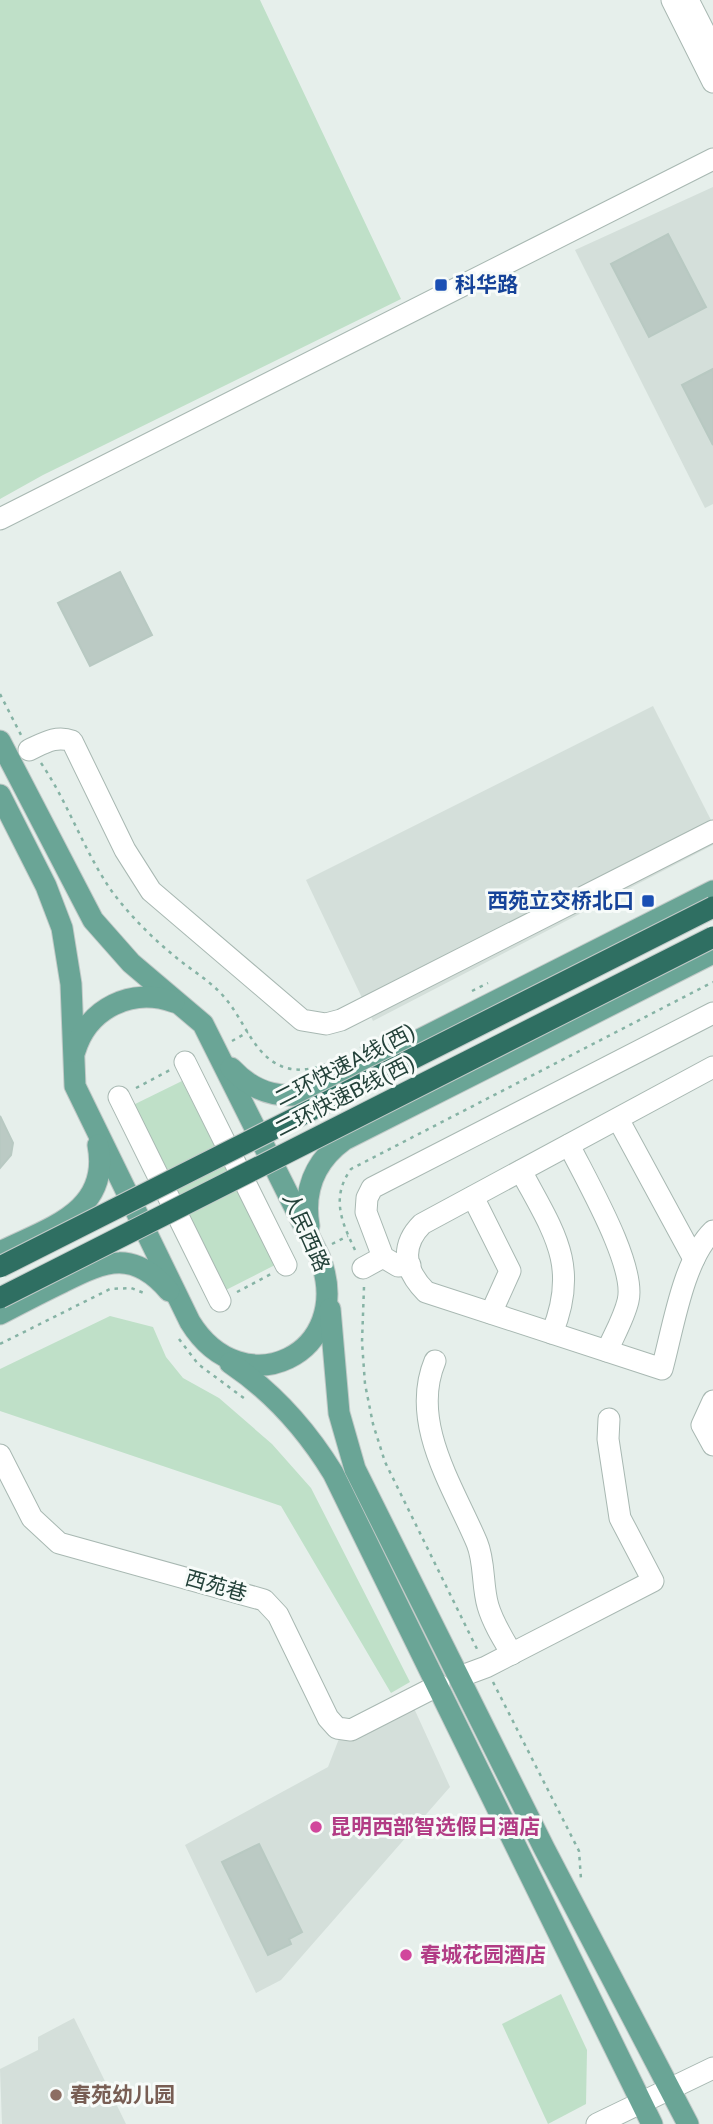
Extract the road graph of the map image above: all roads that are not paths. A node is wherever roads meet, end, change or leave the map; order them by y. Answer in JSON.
{"nodes":[{"id":1,"x":672,"y":0,"type":"edge"},
{"id":2,"x":688,"y":0,"type":"edge"},
{"id":3,"x":713,"y":49,"type":"edge"},
{"id":4,"x":713,"y":82,"type":"edge"},
{"id":5,"x":713,"y":159,"type":"edge"},
{"id":6,"x":0,"y":519,"type":"edge"},
{"id":7,"x":0,"y":741,"type":"edge"},
{"id":8,"x":29,"y":750,"type":"road end"},
{"id":9,"x":0,"y":795,"type":"edge"},
{"id":10,"x":713,"y":831,"type":"edge"},
{"id":11,"x":713,"y":891,"type":"edge"},
{"id":12,"x":713,"y":907,"type":"edge"},
{"id":13,"x":713,"y":937,"type":"edge"},
{"id":14,"x":713,"y":953,"type":"edge"},
{"id":15,"x":191,"y":1012,"type":"junction"},
{"id":16,"x":713,"y":1013,"type":"edge"},
{"id":17,"x":432,"y":1034,"type":"junction"},
{"id":18,"x":220,"y":1042,"type":"junction"},
{"id":19,"x":185,"y":1062,"type":"road end"},
{"id":20,"x":713,"y":1067,"type":"edge"},
{"id":21,"x":73,"y":1069,"type":"junction"},
{"id":22,"x":456,"y":1083,"type":"junction"},
{"id":23,"x":119,"y":1097,"type":"road end"},
{"id":24,"x":82,"y":1104,"type":"junction"},
{"id":25,"x":618,"y":1119,"type":"junction"},
{"id":26,"x":569,"y":1145,"type":"junction"},
{"id":27,"x":522,"y":1171,"type":"junction"},
{"id":28,"x":473,"y":1197,"type":"junction"},
{"id":29,"x":713,"y":1231,"type":"edge"},
{"id":30,"x":325,"y":1252,"type":"junction"},
{"id":31,"x":0,"y":1257,"type":"edge"},
{"id":32,"x":383,"y":1257,"type":"junction"},
{"id":33,"x":694,"y":1259,"type":"junction"},
{"id":34,"x":286,"y":1265,"type":"road end"},
{"id":35,"x":410,"y":1265,"type":"junction"},
{"id":36,"x":363,"y":1268,"type":"road end"},
{"id":37,"x":329,"y":1293,"type":"junction"},
{"id":38,"x":0,"y":1298,"type":"edge"},
{"id":39,"x":25,"y":1301,"type":"junction"},
{"id":40,"x":219,"y":1301,"type":"road end"},
{"id":41,"x":491,"y":1313,"type":"junction"},
{"id":42,"x":0,"y":1314,"type":"edge"},
{"id":43,"x":182,"y":1326,"type":"junction"},
{"id":44,"x":552,"y":1334,"type":"junction"},
{"id":45,"x":211,"y":1350,"type":"junction"},
{"id":46,"x":607,"y":1351,"type":"junction"},
{"id":47,"x":435,"y":1361,"type":"dead end"},
{"id":48,"x":713,"y":1401,"type":"edge"},
{"id":49,"x":609,"y":1419,"type":"dead end"},
{"id":50,"x":713,"y":1445,"type":"edge"},
{"id":51,"x":0,"y":1455,"type":"edge"},
{"id":52,"x":512,"y":1654,"type":"junction"},
{"id":53,"x":459,"y":1677,"type":"junction"},
{"id":54,"x":439,"y":1685,"type":"junction"},
{"id":55,"x":713,"y":2068,"type":"edge"},
{"id":56,"x":670,"y":2088,"type":"junction"},
{"id":57,"x":641,"y":2102,"type":"junction"},
{"id":58,"x":597,"y":2124,"type":"edge"},
{"id":59,"x":652,"y":2124,"type":"edge"},
{"id":60,"x":688,"y":2124,"type":"edge"}],
"edges":[{"from":1,"to":4,"type":"street"},
{"from":2,"to":3,"type":"street"},
{"from":5,"to":6,"type":"street"},
{"from":7,"to":15,"type":"main road","name":"人民西路"},
{"from":8,"to":10,"type":"street"},
{"from":9,"to":21,"type":"main road","name":"人民西路"},
{"from":11,"to":17,"type":"main road"},
{"from":12,"to":31,"type":"highway","name":"二环快速A线(西)","bridge":true},
{"from":13,"to":38,"type":"highway","name":"二环快速B线(西)","bridge":true},
{"from":14,"to":22,"type":"main road"},
{"from":15,"to":18,"type":"main road","name":"人民西路"},
{"from":15,"to":21,"type":"main road","name":"人民西路"},
{"from":16,"to":32,"type":"street"},
{"from":17,"to":18,"type":"main road"},
{"from":17,"to":22,"type":"main road"},
{"from":18,"to":30,"type":"main road","name":"人民西路"},
{"from":19,"to":34,"type":"street"},
{"from":20,"to":25,"type":"street"},
{"from":21,"to":24,"type":"main road","name":"人民西路"},
{"from":22,"to":30,"type":"main road"},
{"from":23,"to":40,"type":"street"},
{"from":24,"to":31,"type":"main road"},
{"from":24,"to":43,"type":"main road","name":"人民西路"},
{"from":25,"to":26,"type":"street"},
{"from":25,"to":33,"type":"street"},
{"from":26,"to":27,"type":"street"},
{"from":26,"to":46,"type":"street"},
{"from":27,"to":28,"type":"street"},
{"from":27,"to":44,"type":"street"},
{"from":28,"to":35,"type":"street"},
{"from":28,"to":41,"type":"street"},
{"from":29,"to":33,"type":"street"},
{"from":30,"to":37,"type":"main road","name":"人民西路"},
{"from":31,"to":39,"type":"main road"},
{"from":32,"to":35,"type":"street"},
{"from":32,"to":36,"type":"street"},
{"from":33,"to":46,"type":"street"},
{"from":35,"to":41,"type":"street"},
{"from":37,"to":45,"type":"main road","name":"人民西路"},
{"from":37,"to":53,"type":"main road"},
{"from":39,"to":42,"type":"main road"},
{"from":39,"to":43,"type":"main road"},
{"from":41,"to":44,"type":"street"},
{"from":43,"to":45,"type":"main road","name":"人民西路"},
{"from":44,"to":46,"type":"street"},
{"from":45,"to":54,"type":"main road"},
{"from":47,"to":52,"type":"street"},
{"from":48,"to":50,"type":"street"},
{"from":49,"to":52,"type":"street"},
{"from":51,"to":54,"type":"street","name":"西苑巷"},
{"from":52,"to":53,"type":"street"},
{"from":53,"to":56,"type":"main road"},
{"from":54,"to":57,"type":"main road"},
{"from":55,"to":56,"type":"street"},
{"from":56,"to":57,"type":"street"},
{"from":56,"to":60,"type":"main road"},
{"from":57,"to":58,"type":"street"},
{"from":57,"to":59,"type":"main road"}]}
